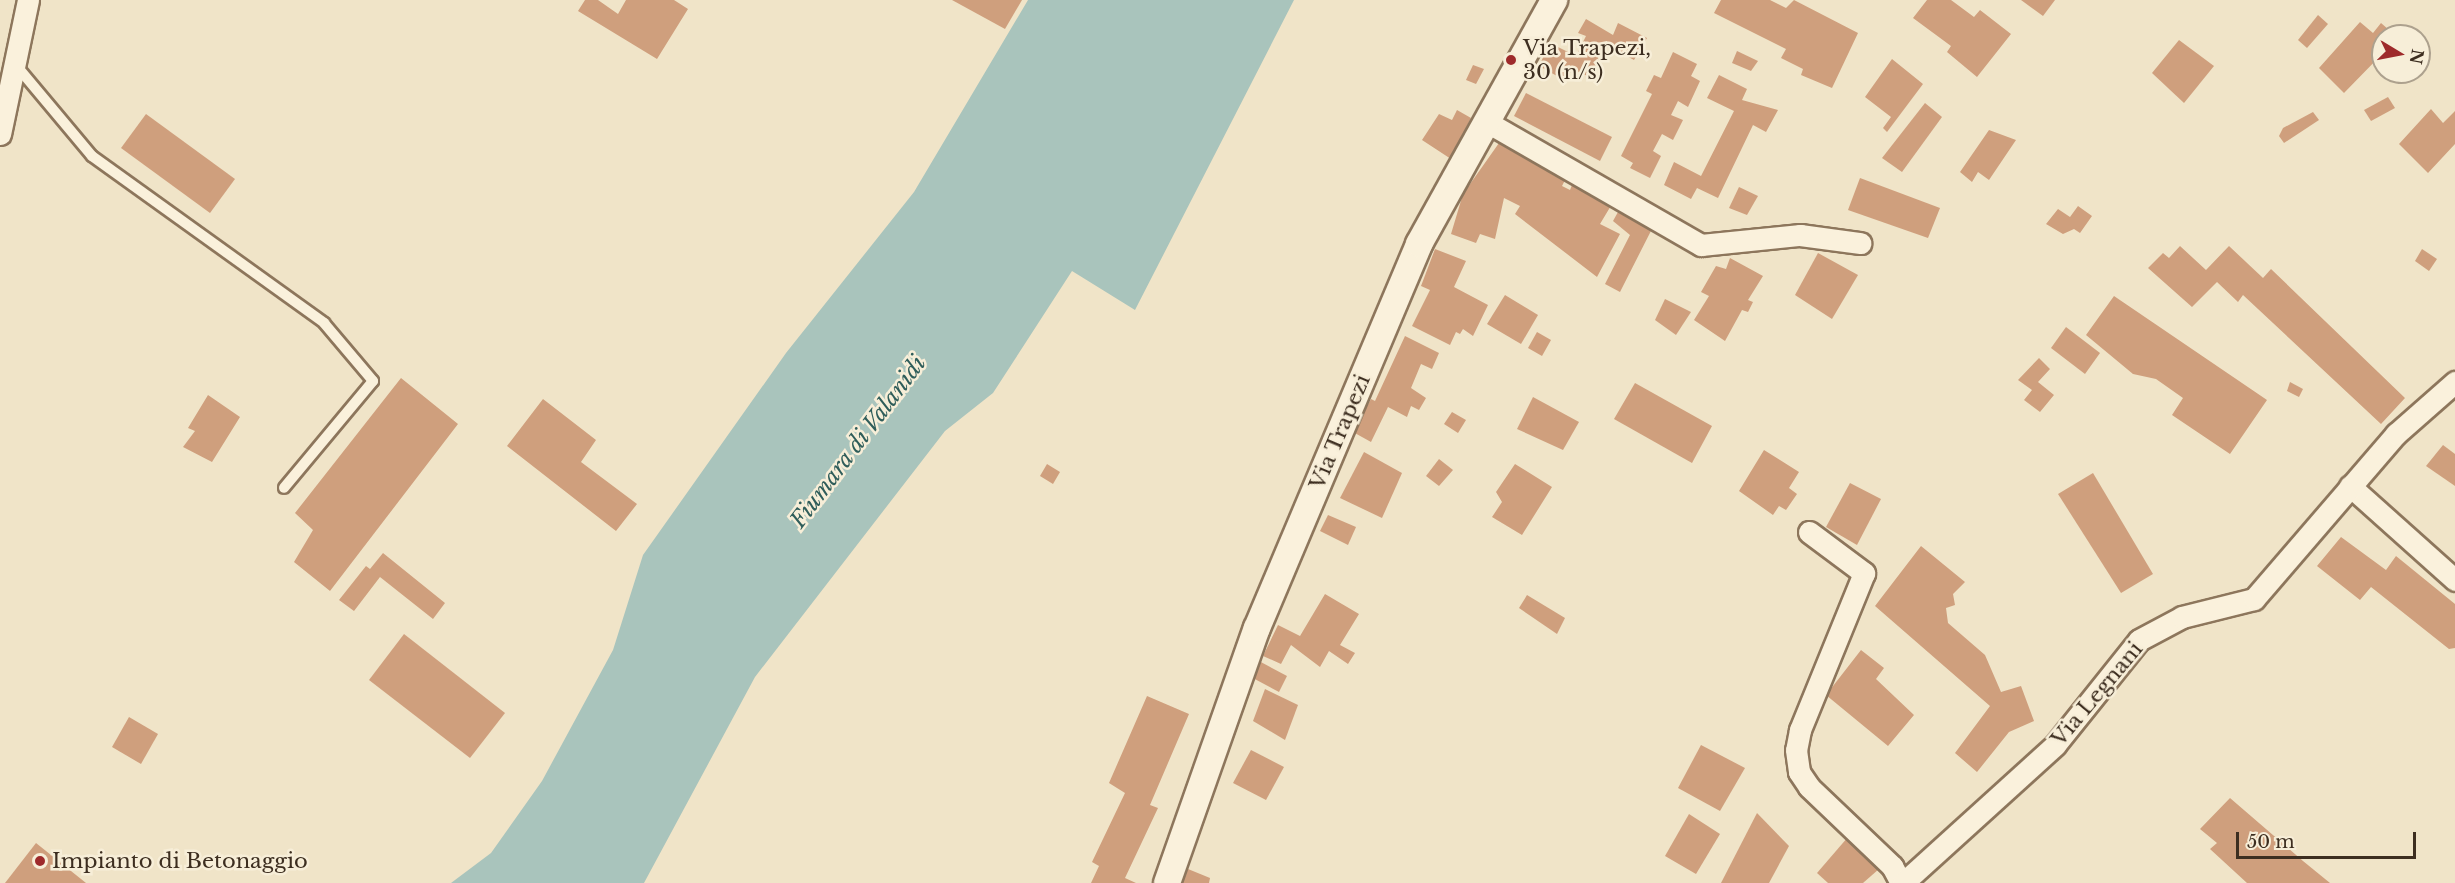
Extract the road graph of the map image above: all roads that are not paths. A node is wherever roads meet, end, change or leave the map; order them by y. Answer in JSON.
{"nodes":[{"id":1,"x":28,"y":0,"type":"edge"},
{"id":2,"x":1554,"y":0,"type":"edge"},
{"id":3,"x":14,"y":64,"type":"junction"},
{"id":4,"x":1486,"y":122,"type":"junction"},
{"id":5,"x":0,"y":134,"type":"edge"},
{"id":6,"x":1860,"y":243,"type":"dead end"},
{"id":7,"x":2455,"y":382,"type":"edge"},
{"id":8,"x":2350,"y":486,"type":"junction"},
{"id":9,"x":284,"y":488,"type":"dead end"},
{"id":10,"x":1809,"y":532,"type":"dead end"},
{"id":11,"x":2455,"y":580,"type":"edge"},
{"id":12,"x":1167,"y":883,"type":"edge"},
{"id":13,"x":1902,"y":883,"type":"edge"}],
"edges":[{"from":1,"to":3,"type":"street"},
{"from":2,"to":4,"type":"street","name":"Via Trapezi"},
{"from":3,"to":5,"type":"street"},
{"from":3,"to":9,"type":"lane"},
{"from":4,"to":6,"type":"street"},
{"from":4,"to":12,"type":"street","name":"Via Trapezi"},
{"from":7,"to":8,"type":"street","name":"Via Legnani"},
{"from":8,"to":11,"type":"street"},
{"from":8,"to":13,"type":"street","name":"Via Legnani"},
{"from":10,"to":13,"type":"street"}]}
